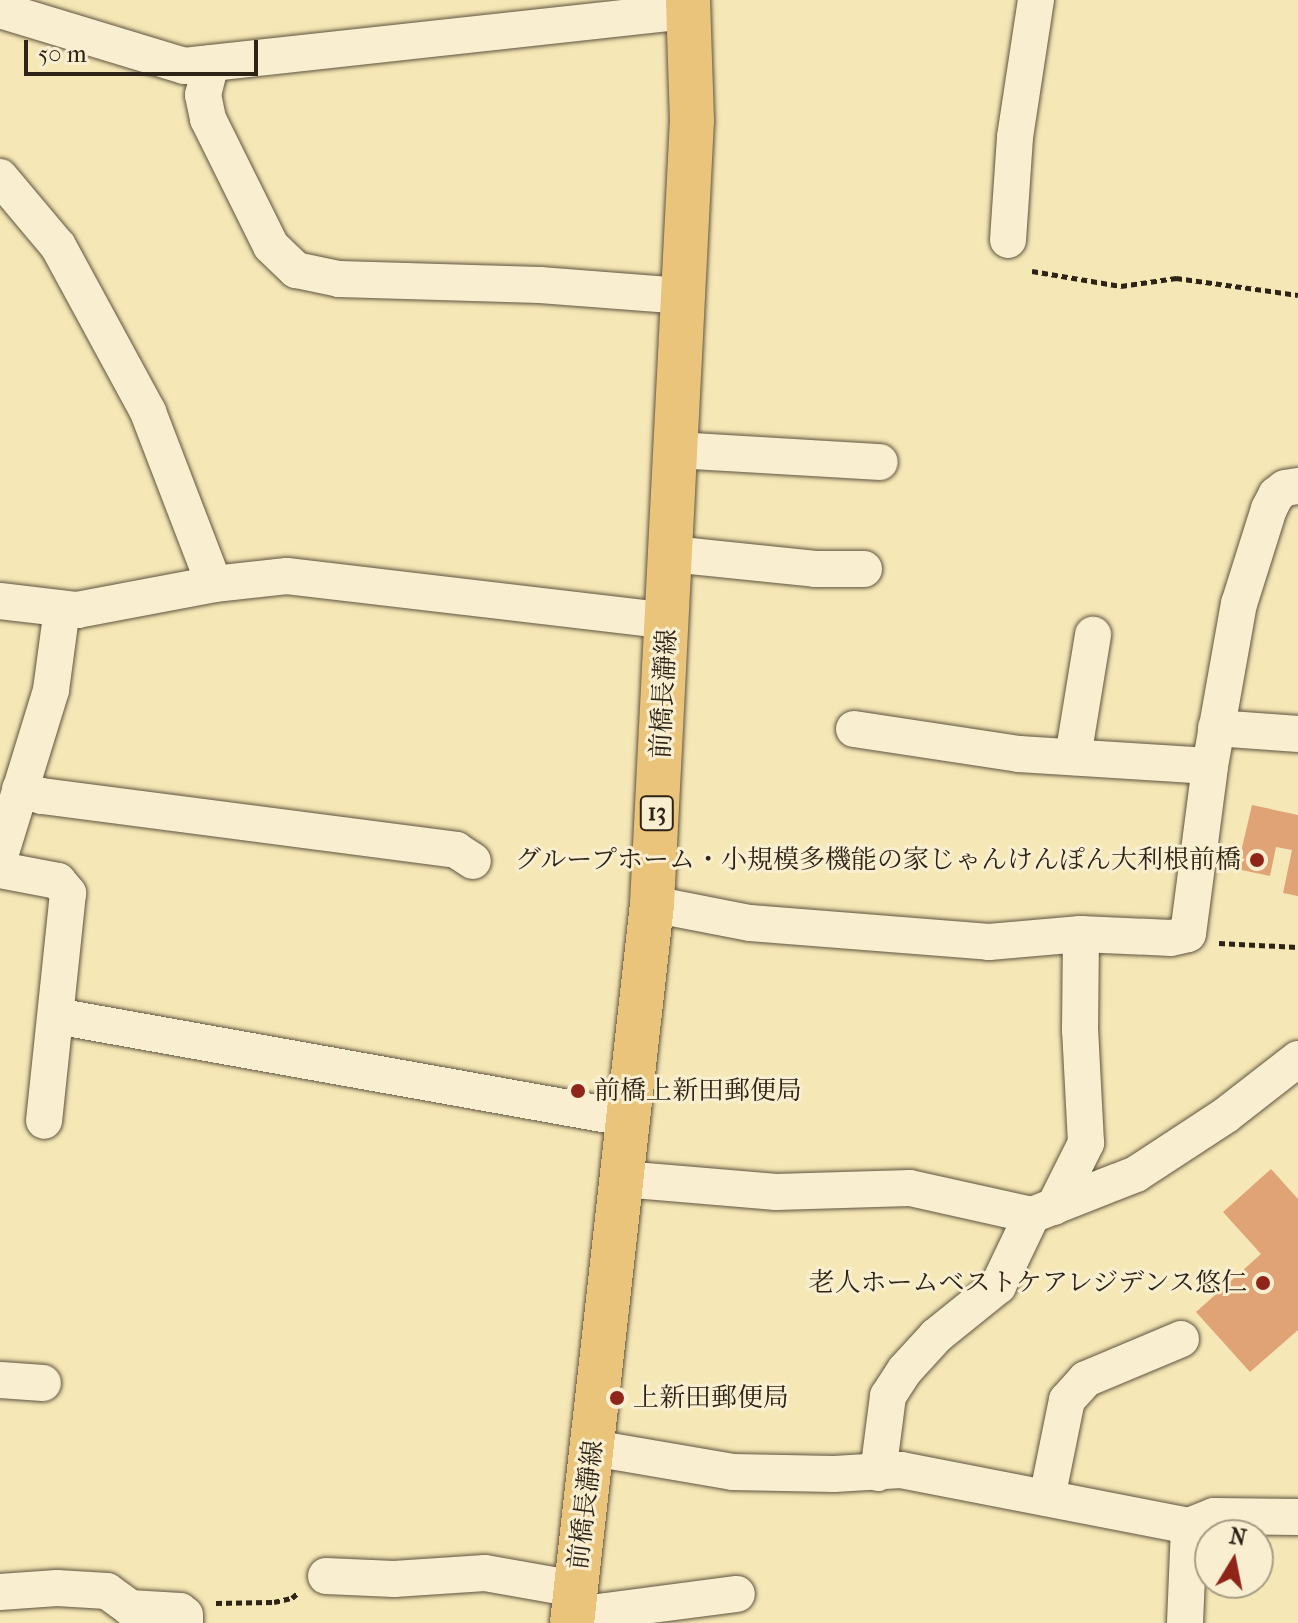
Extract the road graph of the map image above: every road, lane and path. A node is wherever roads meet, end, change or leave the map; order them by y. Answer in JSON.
{"nodes":[{"id":1,"x":1036,"y":0,"type":"edge"},
{"id":2,"x":688,"y":6,"type":"edge"},
{"id":3,"x":0,"y":10,"type":"edge"},
{"id":4,"x":211,"y":63,"type":"junction"},
{"id":5,"x":0,"y":177,"type":"edge"},
{"id":6,"x":1008,"y":240,"type":"dead end"},
{"id":7,"x":1032,"y":271,"type":"dead end"},
{"id":8,"x":1298,"y":295,"type":"edge"},
{"id":9,"x":682,"y":296,"type":"junction"},
{"id":10,"x":677,"y":450,"type":"junction"},
{"id":11,"x":880,"y":462,"type":"dead end"},
{"id":12,"x":1298,"y":486,"type":"edge"},
{"id":13,"x":671,"y":554,"type":"junction"},
{"id":14,"x":864,"y":569,"type":"dead end"},
{"id":15,"x":214,"y":584,"type":"junction"},
{"id":16,"x":0,"y":601,"type":"edge"},
{"id":17,"x":62,"y":609,"type":"junction"},
{"id":18,"x":668,"y":621,"type":"junction"},
{"id":19,"x":1093,"y":635,"type":"dead end"},
{"id":20,"x":1216,"y":728,"type":"junction"},
{"id":21,"x":854,"y":729,"type":"dead end"},
{"id":22,"x":1298,"y":734,"type":"edge"},
{"id":23,"x":1073,"y":757,"type":"junction"},
{"id":24,"x":1210,"y":766,"type":"junction"},
{"id":25,"x":20,"y":789,"type":"junction"},
{"id":26,"x":0,"y":856,"type":"edge"},
{"id":27,"x":473,"y":861,"type":"dead end"},
{"id":28,"x":0,"y":870,"type":"edge"},
{"id":29,"x":652,"y":904,"type":"junction"},
{"id":30,"x":1081,"y":934,"type":"junction"},
{"id":31,"x":1188,"y":934,"type":"junction"},
{"id":32,"x":1298,"y":947,"type":"edge"},
{"id":33,"x":56,"y":1016,"type":"junction"},
{"id":34,"x":1298,"y":1059,"type":"edge"},
{"id":35,"x":630,"y":1119,"type":"junction"},
{"id":36,"x":44,"y":1121,"type":"dead end"},
{"id":37,"x":622,"y":1179,"type":"junction"},
{"id":38,"x":1043,"y":1211,"type":"junction"},
{"id":39,"x":1181,"y":1339,"type":"dead end"},
{"id":40,"x":0,"y":1380,"type":"edge"},
{"id":41,"x":43,"y":1383,"type":"dead end"},
{"id":42,"x":593,"y":1448,"type":"junction"},
{"id":43,"x":878,"y":1473,"type":"junction"},
{"id":44,"x":1047,"y":1498,"type":"junction"},
{"id":45,"x":1298,"y":1517,"type":"edge"},
{"id":46,"x":1189,"y":1526,"type":"junction"},
{"id":47,"x":316,"y":1579,"type":"joint"},
{"id":48,"x":0,"y":1592,"type":"edge"},
{"id":49,"x":737,"y":1594,"type":"dead end"},
{"id":50,"x":574,"y":1608,"type":"edge"},
{"id":51,"x":185,"y":1619,"type":"edge"},
{"id":52,"x":1185,"y":1623,"type":"edge"}],
"edges":[{"from":1,"to":6,"type":"street"},
{"from":2,"to":4,"type":"street"},
{"from":2,"to":9,"type":"main road","name":"前橋長瀞線","number":"13"},
{"from":3,"to":4,"type":"street"},
{"from":4,"to":9,"type":"street"},
{"from":5,"to":15,"type":"street"},
{"from":7,"to":8,"type":"path"},
{"from":9,"to":10,"type":"main road","name":"前橋長瀞線","number":"13"},
{"from":10,"to":11,"type":"street"},
{"from":10,"to":13,"type":"main road","name":"前橋長瀞線","number":"13"},
{"from":12,"to":20,"type":"street"},
{"from":13,"to":14,"type":"street"},
{"from":13,"to":18,"type":"main road","name":"前橋長瀞線","number":"13"},
{"from":15,"to":17,"type":"street"},
{"from":15,"to":18,"type":"street"},
{"from":16,"to":17,"type":"street"},
{"from":17,"to":25,"type":"street"},
{"from":18,"to":29,"type":"main road","name":"前橋長瀞線","number":"13"},
{"from":19,"to":23,"type":"street"},
{"from":20,"to":22,"type":"street"},
{"from":20,"to":24,"type":"street"},
{"from":21,"to":23,"type":"street"},
{"from":23,"to":24,"type":"street"},
{"from":24,"to":31,"type":"street"},
{"from":25,"to":26,"type":"street"},
{"from":25,"to":27,"type":"street"},
{"from":28,"to":33,"type":"street"},
{"from":29,"to":30,"type":"street"},
{"from":29,"to":35,"type":"main road","name":"前橋長瀞線","number":"13"},
{"from":30,"to":31,"type":"street"},
{"from":30,"to":38,"type":"street"},
{"from":31,"to":32,"type":"path"},
{"from":33,"to":35,"type":"street"},
{"from":33,"to":36,"type":"street"},
{"from":34,"to":38,"type":"street"},
{"from":35,"to":37,"type":"main road","name":"前橋長瀞線","number":"13"},
{"from":37,"to":38,"type":"street"},
{"from":37,"to":42,"type":"main road","name":"前橋長瀞線","number":"13"},
{"from":38,"to":43,"type":"street"},
{"from":39,"to":44,"type":"street"},
{"from":40,"to":41,"type":"street"},
{"from":42,"to":43,"type":"street"},
{"from":42,"to":50,"type":"main road","name":"前橋長瀞線","number":"13"},
{"from":43,"to":44,"type":"street"},
{"from":44,"to":46,"type":"street"},
{"from":45,"to":46,"type":"street"},
{"from":46,"to":52,"type":"street"},
{"from":47,"to":50,"type":"street"},
{"from":47,"to":51,"type":"path"},
{"from":48,"to":51,"type":"street"},
{"from":49,"to":50,"type":"street"}]}
